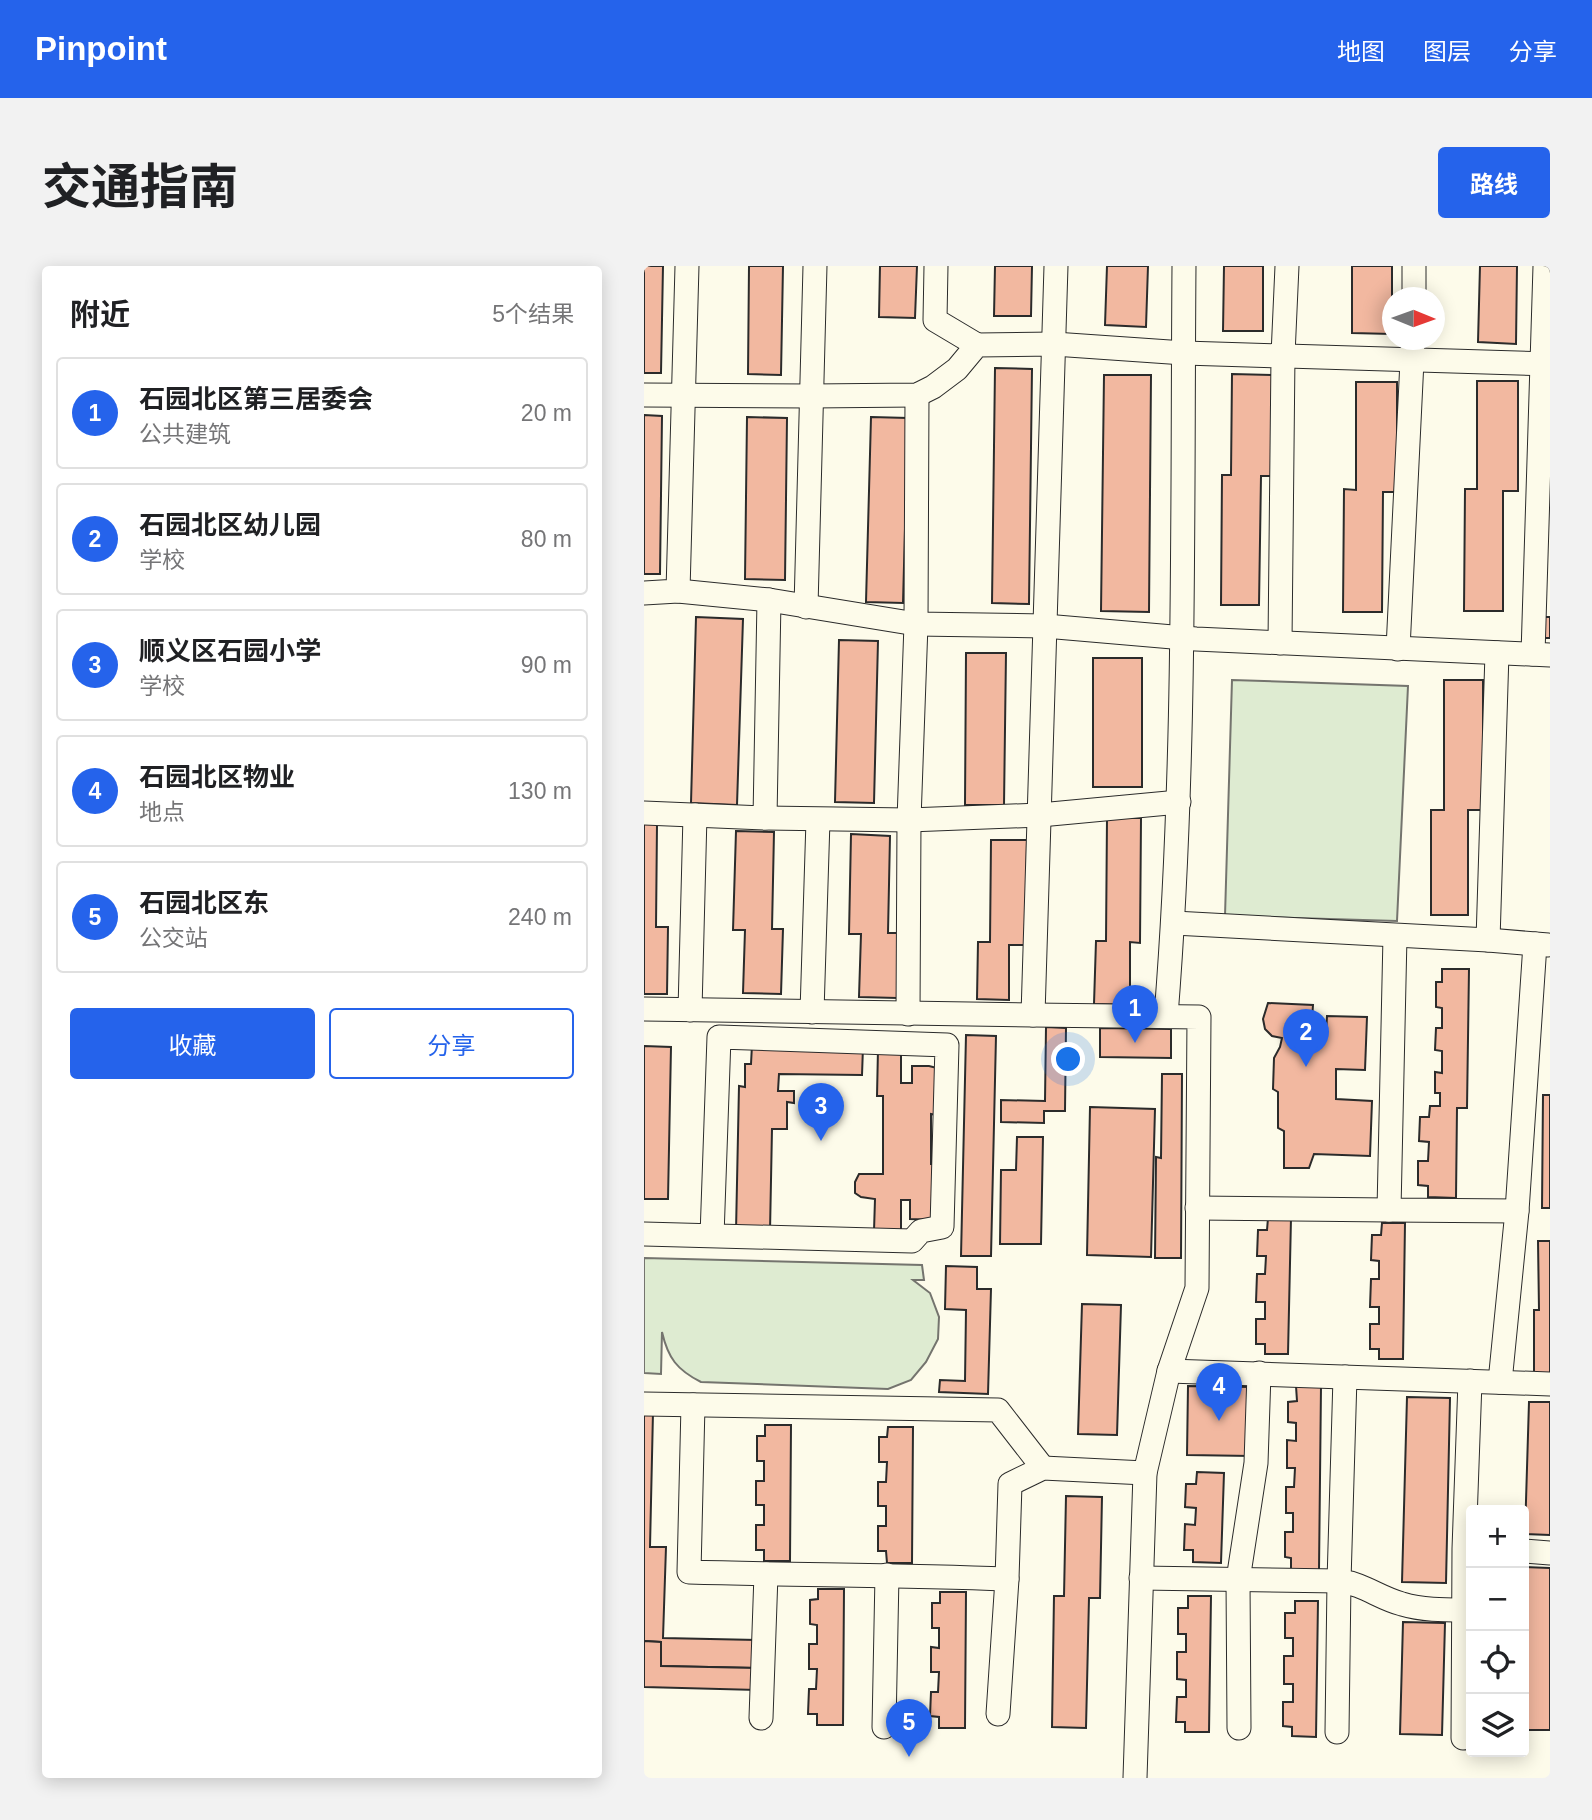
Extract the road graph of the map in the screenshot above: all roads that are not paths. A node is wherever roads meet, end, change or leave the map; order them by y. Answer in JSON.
{"nodes":[{"id":1,"x":687,"y":266,"type":"edge"},
{"id":2,"x":815,"y":266,"type":"edge"},
{"id":3,"x":936,"y":266,"type":"edge"},
{"id":4,"x":1056,"y":266,"type":"edge"},
{"id":5,"x":1184,"y":266,"type":"edge"},
{"id":6,"x":1287,"y":266,"type":"edge"},
{"id":7,"x":1414,"y":266,"type":"edge"},
{"id":8,"x":1545,"y":266,"type":"edge"},
{"id":9,"x":1414,"y":287,"type":"edge"},
{"id":10,"x":1054,"y":344,"type":"junction"},
{"id":11,"x":977,"y":345,"type":"junction"},
{"id":12,"x":1413,"y":350,"type":"edge"},
{"id":13,"x":1184,"y":353,"type":"junction"},
{"id":14,"x":1283,"y":355,"type":"junction"},
{"id":15,"x":1546,"y":364,"type":"edge"},
{"id":16,"x":644,"y":395,"type":"edge"},
{"id":17,"x":683,"y":395,"type":"junction"},
{"id":18,"x":917,"y":395,"type":"junction"},
{"id":19,"x":811,"y":397,"type":"junction"},
{"id":20,"x":678,"y":591,"type":"junction"},
{"id":21,"x":644,"y":593,"type":"edge"},
{"id":22,"x":769,"y":600,"type":"junction"},
{"id":23,"x":806,"y":607,"type":"junction"},
{"id":24,"x":916,"y":624,"type":"junction"},
{"id":25,"x":1045,"y":625,"type":"junction"},
{"id":26,"x":1182,"y":638,"type":"junction"},
{"id":27,"x":1280,"y":643,"type":"junction"},
{"id":28,"x":1398,"y":649,"type":"junction"},
{"id":29,"x":1497,"y":653,"type":"junction"},
{"id":30,"x":1541,"y":654,"type":"edge"},
{"id":31,"x":1179,"y":802,"type":"junction"},
{"id":32,"x":644,"y":813,"type":"edge"},
{"id":33,"x":695,"y":815,"type":"junction"},
{"id":34,"x":1040,"y":815,"type":"junction"},
{"id":35,"x":765,"y":818,"type":"junction"},
{"id":36,"x":818,"y":820,"type":"junction"},
{"id":37,"x":909,"y":820,"type":"junction"},
{"id":38,"x":1174,"y":923,"type":"junction"},
{"id":39,"x":1395,"y":936,"type":"junction"},
{"id":40,"x":1488,"y":940,"type":"junction"},
{"id":41,"x":1542,"y":944,"type":"edge"},
{"id":42,"x":644,"y":1009,"type":"edge"},
{"id":43,"x":690,"y":1010,"type":"junction"},
{"id":44,"x":812,"y":1012,"type":"junction"},
{"id":45,"x":908,"y":1014,"type":"junction"},
{"id":46,"x":1033,"y":1015,"type":"junction"},
{"id":47,"x":1166,"y":1016,"type":"junction"},
{"id":48,"x":1197,"y":1208,"type":"junction"},
{"id":49,"x":1389,"y":1210,"type":"junction"},
{"id":50,"x":1517,"y":1211,"type":"junction"},
{"id":51,"x":644,"y":1234,"type":"edge"},
{"id":52,"x":712,"y":1236,"type":"junction"},
{"id":53,"x":1169,"y":1371,"type":"junction"},
{"id":54,"x":1259,"y":1373,"type":"junction"},
{"id":55,"x":1345,"y":1377,"type":"junction"},
{"id":56,"x":1470,"y":1381,"type":"junction"},
{"id":57,"x":1500,"y":1382,"type":"junction"},
{"id":58,"x":1550,"y":1384,"type":"edge"},
{"id":59,"x":644,"y":1404,"type":"edge"},
{"id":60,"x":694,"y":1405,"type":"junction"},
{"id":61,"x":1043,"y":1468,"type":"junction"},
{"id":62,"x":1145,"y":1473,"type":"junction"},
{"id":63,"x":1469,"y":1505,"type":"edge"},
{"id":64,"x":1529,"y":1552,"type":"edge"},
{"id":65,"x":1550,"y":1553,"type":"edge"},
{"id":66,"x":1467,"y":1568,"type":"edge"},
{"id":67,"x":766,"y":1574,"type":"junction"},
{"id":68,"x":887,"y":1575,"type":"junction"},
{"id":69,"x":1140,"y":1578,"type":"junction"},
{"id":70,"x":1007,"y":1579,"type":"junction"},
{"id":71,"x":1238,"y":1580,"type":"junction"},
{"id":72,"x":1339,"y":1581,"type":"junction"},
{"id":73,"x":1464,"y":1610,"type":"junction"},
{"id":74,"x":998,"y":1714,"type":"dead end"},
{"id":75,"x":761,"y":1718,"type":"dead end"},
{"id":76,"x":884,"y":1727,"type":"dead end"},
{"id":77,"x":1239,"y":1728,"type":"dead end"},
{"id":78,"x":1337,"y":1732,"type":"dead end"},
{"id":79,"x":1462,"y":1738,"type":"dead end"},
{"id":80,"x":1135,"y":1778,"type":"edge"}],
"edges":[{"from":1,"to":17,"type":"street"},
{"from":2,"to":19,"type":"street"},
{"from":3,"to":11,"type":"street"},
{"from":4,"to":10,"type":"street"},
{"from":5,"to":13,"type":"street"},
{"from":6,"to":14,"type":"street"},
{"from":7,"to":9,"type":"street"},
{"from":8,"to":15,"type":"street"},
{"from":10,"to":11,"type":"street"},
{"from":10,"to":13,"type":"street"},
{"from":10,"to":25,"type":"street"},
{"from":11,"to":18,"type":"street"},
{"from":12,"to":14,"type":"street"},
{"from":12,"to":15,"type":"street"},
{"from":12,"to":28,"type":"street"},
{"from":13,"to":14,"type":"street"},
{"from":13,"to":26,"type":"street"},
{"from":14,"to":27,"type":"street"},
{"from":15,"to":30,"type":"street"},
{"from":16,"to":17,"type":"street"},
{"from":17,"to":19,"type":"street"},
{"from":17,"to":20,"type":"street"},
{"from":18,"to":19,"type":"street"},
{"from":18,"to":24,"type":"street"},
{"from":19,"to":23,"type":"street"},
{"from":20,"to":21,"type":"street"},
{"from":20,"to":22,"type":"street"},
{"from":22,"to":23,"type":"street"},
{"from":22,"to":35,"type":"street"},
{"from":23,"to":24,"type":"street"},
{"from":24,"to":25,"type":"street"},
{"from":24,"to":37,"type":"street"},
{"from":25,"to":26,"type":"street"},
{"from":25,"to":34,"type":"street"},
{"from":26,"to":27,"type":"street"},
{"from":26,"to":31,"type":"street"},
{"from":27,"to":28,"type":"street"},
{"from":28,"to":29,"type":"street"},
{"from":29,"to":30,"type":"street"},
{"from":29,"to":40,"type":"street"},
{"from":31,"to":34,"type":"street"},
{"from":31,"to":38,"type":"street"},
{"from":32,"to":33,"type":"street"},
{"from":33,"to":35,"type":"street"},
{"from":33,"to":43,"type":"street"},
{"from":34,"to":37,"type":"street"},
{"from":34,"to":46,"type":"street"},
{"from":35,"to":36,"type":"street"},
{"from":36,"to":37,"type":"street"},
{"from":36,"to":44,"type":"street"},
{"from":37,"to":45,"type":"street"},
{"from":38,"to":39,"type":"street"},
{"from":38,"to":47,"type":"street"},
{"from":39,"to":40,"type":"street"},
{"from":39,"to":49,"type":"street"},
{"from":40,"to":41,"type":"street"},
{"from":41,"to":50,"type":"street"},
{"from":42,"to":43,"type":"street"},
{"from":43,"to":44,"type":"street"},
{"from":44,"to":45,"type":"street"},
{"from":45,"to":46,"type":"street"},
{"from":46,"to":47,"type":"street"},
{"from":47,"to":48,"type":"street"},
{"from":48,"to":49,"type":"street"},
{"from":48,"to":53,"type":"street"},
{"from":49,"to":50,"type":"street"},
{"from":50,"to":57,"type":"street"},
{"from":51,"to":52,"type":"street"},
{"from":52,"to":52,"type":"street"},
{"from":53,"to":54,"type":"street"},
{"from":53,"to":62,"type":"street"},
{"from":54,"to":55,"type":"street"},
{"from":54,"to":71,"type":"street"},
{"from":55,"to":56,"type":"street"},
{"from":55,"to":72,"type":"street"},
{"from":56,"to":57,"type":"street"},
{"from":56,"to":63,"type":"street"},
{"from":57,"to":58,"type":"street"},
{"from":59,"to":60,"type":"street"},
{"from":60,"to":61,"type":"street"},
{"from":60,"to":67,"type":"street"},
{"from":61,"to":62,"type":"street"},
{"from":61,"to":70,"type":"street"},
{"from":62,"to":69,"type":"street"},
{"from":64,"to":65,"type":"street"},
{"from":66,"to":73,"type":"street"},
{"from":67,"to":68,"type":"street"},
{"from":67,"to":75,"type":"street"},
{"from":68,"to":70,"type":"street"},
{"from":68,"to":76,"type":"street"},
{"from":69,"to":71,"type":"street"},
{"from":69,"to":80,"type":"street"},
{"from":70,"to":74,"type":"street"},
{"from":71,"to":72,"type":"street"},
{"from":71,"to":77,"type":"street"},
{"from":72,"to":73,"type":"street"},
{"from":72,"to":78,"type":"street"},
{"from":73,"to":79,"type":"street"}]}
